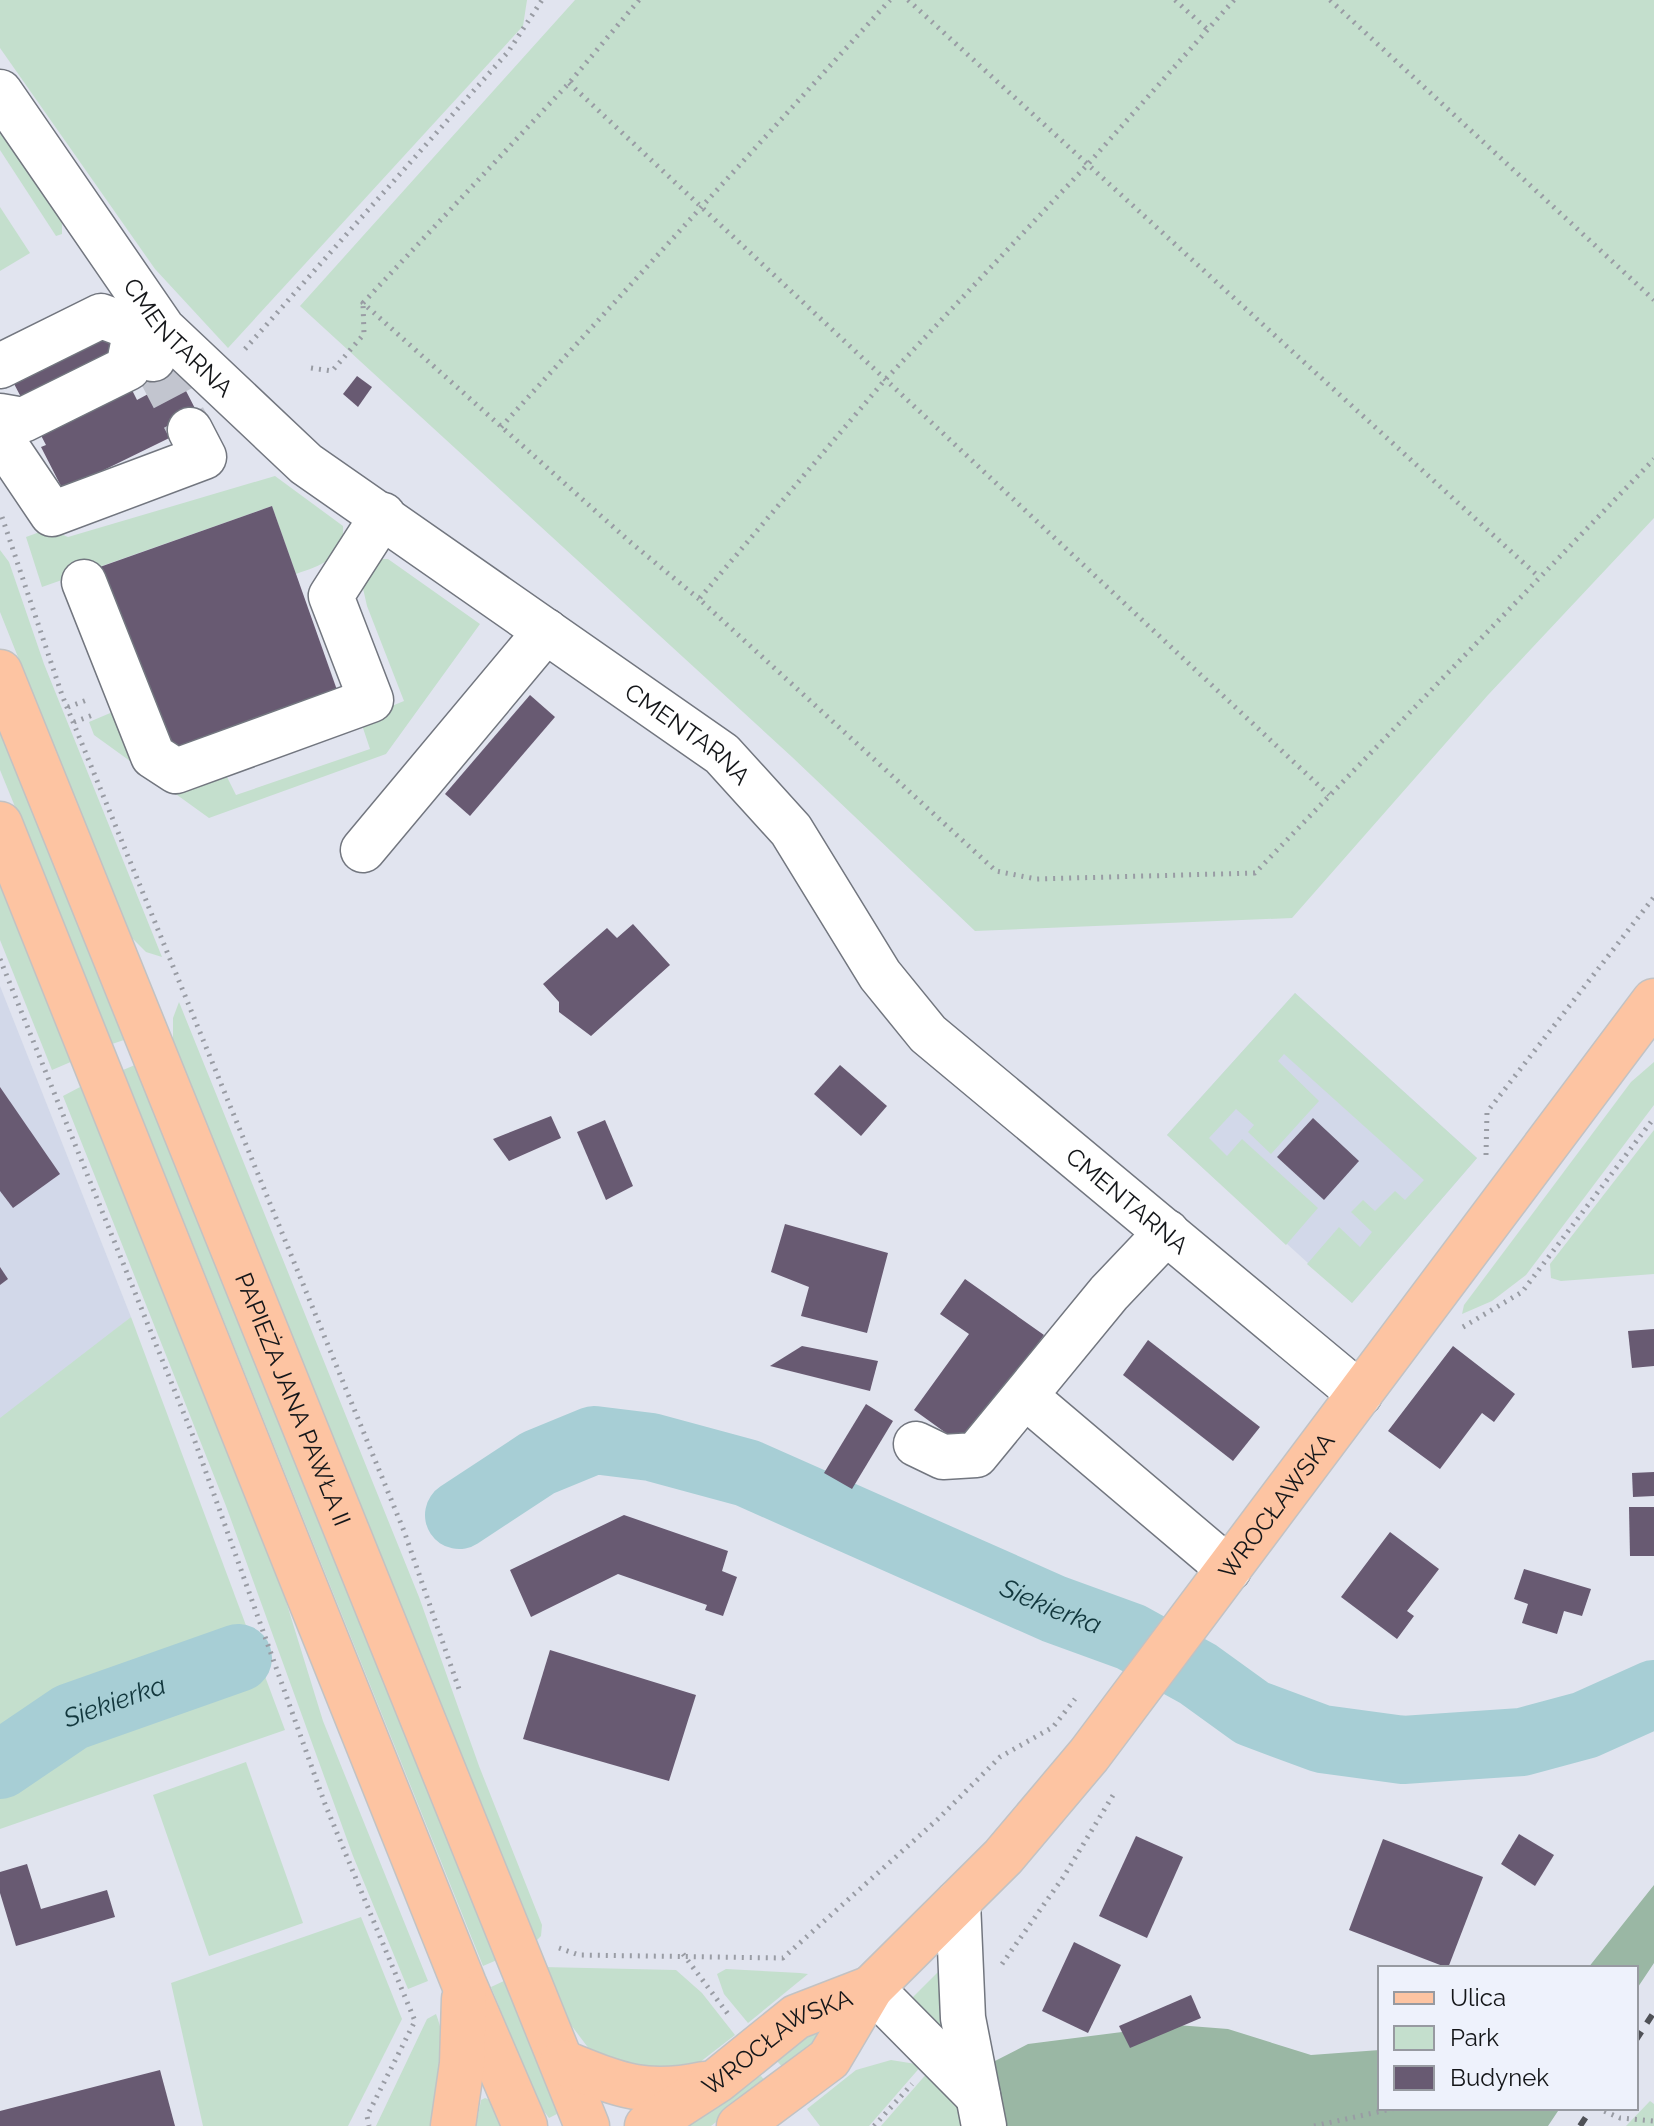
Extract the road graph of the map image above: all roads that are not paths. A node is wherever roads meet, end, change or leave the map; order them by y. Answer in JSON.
{"nodes":[{"id":1,"x":0,"y":92,"type":"edge"},
{"id":2,"x":148,"y":336,"type":"junction"},
{"id":3,"x":0,"y":366,"type":"edge"},
{"id":4,"x":0,"y":402,"type":"edge"},
{"id":5,"x":0,"y":416,"type":"edge"},
{"id":6,"x":190,"y":430,"type":"tunnel mouth"},
{"id":7,"x":0,"y":437,"type":"edge"},
{"id":8,"x":383,"y":515,"type":"junction"},
{"id":9,"x":84,"y":582,"type":"dead end"},
{"id":10,"x":546,"y":631,"type":"junction"},
{"id":11,"x":0,"y":672,"type":"edge"},
{"id":12,"x":0,"y":824,"type":"edge"},
{"id":13,"x":363,"y":850,"type":"dead end"},
{"id":14,"x":1654,"y":1001,"type":"edge"},
{"id":15,"x":1167,"y":1232,"type":"junction"},
{"id":16,"x":1360,"y":1394,"type":"junction"},
{"id":17,"x":1026,"y":1397,"type":"junction"},
{"id":18,"x":916,"y":1444,"type":"dead end"},
{"id":19,"x":1229,"y":1569,"type":"junction"},
{"id":20,"x":958,"y":1902,"type":"junction"},
{"id":21,"x":464,"y":1984,"type":"junction"},
{"id":22,"x":871,"y":1988,"type":"junction"},
{"id":23,"x":562,"y":2062,"type":"junction"},
{"id":24,"x":718,"y":2080,"type":"junction"},
{"id":25,"x":981,"y":2111,"type":"edge"},
{"id":26,"x":453,"y":2126,"type":"edge"},
{"id":27,"x":525,"y":2126,"type":"edge"},
{"id":28,"x":587,"y":2126,"type":"edge"},
{"id":29,"x":647,"y":2126,"type":"edge"},
{"id":30,"x":739,"y":2126,"type":"edge"}],
"edges":[{"from":1,"to":2,"type":"street","name":"CMENTARNA"},
{"from":2,"to":3,"type":"street"},
{"from":2,"to":4,"type":"street"},
{"from":2,"to":5,"type":"street"},
{"from":2,"to":8,"type":"street","name":"CMENTARNA"},
{"from":6,"to":7,"type":"street"},
{"from":8,"to":9,"type":"street"},
{"from":8,"to":10,"type":"street","name":"CMENTARNA"},
{"from":10,"to":13,"type":"street"},
{"from":10,"to":15,"type":"street","name":"CMENTARNA"},
{"from":11,"to":23,"type":"main road","name":"PAPIEŻA JANA PAWŁA II"},
{"from":12,"to":21,"type":"main road"},
{"from":14,"to":16,"type":"main road","name":"WROCŁAWSKA"},
{"from":15,"to":16,"type":"street","name":"CMENTARNA"},
{"from":15,"to":17,"type":"street"},
{"from":16,"to":19,"type":"main road","name":"WROCŁAWSKA"},
{"from":17,"to":18,"type":"street"},
{"from":17,"to":19,"type":"street"},
{"from":19,"to":20,"type":"main road","name":"WROCŁAWSKA"},
{"from":20,"to":22,"type":"main road","name":"WROCŁAWSKA"},
{"from":20,"to":25,"type":"street"},
{"from":21,"to":26,"type":"main road"},
{"from":21,"to":27,"type":"main road"},
{"from":22,"to":24,"type":"main road","name":"WROCŁAWSKA"},
{"from":22,"to":25,"type":"street"},
{"from":22,"to":30,"type":"main road","name":"WROCŁAWSKA"},
{"from":23,"to":24,"type":"main road"},
{"from":23,"to":28,"type":"main road","name":"PAPIEŻA JANA PAWŁA II"},
{"from":24,"to":29,"type":"main road","name":"WROCŁAWSKA"}]}
